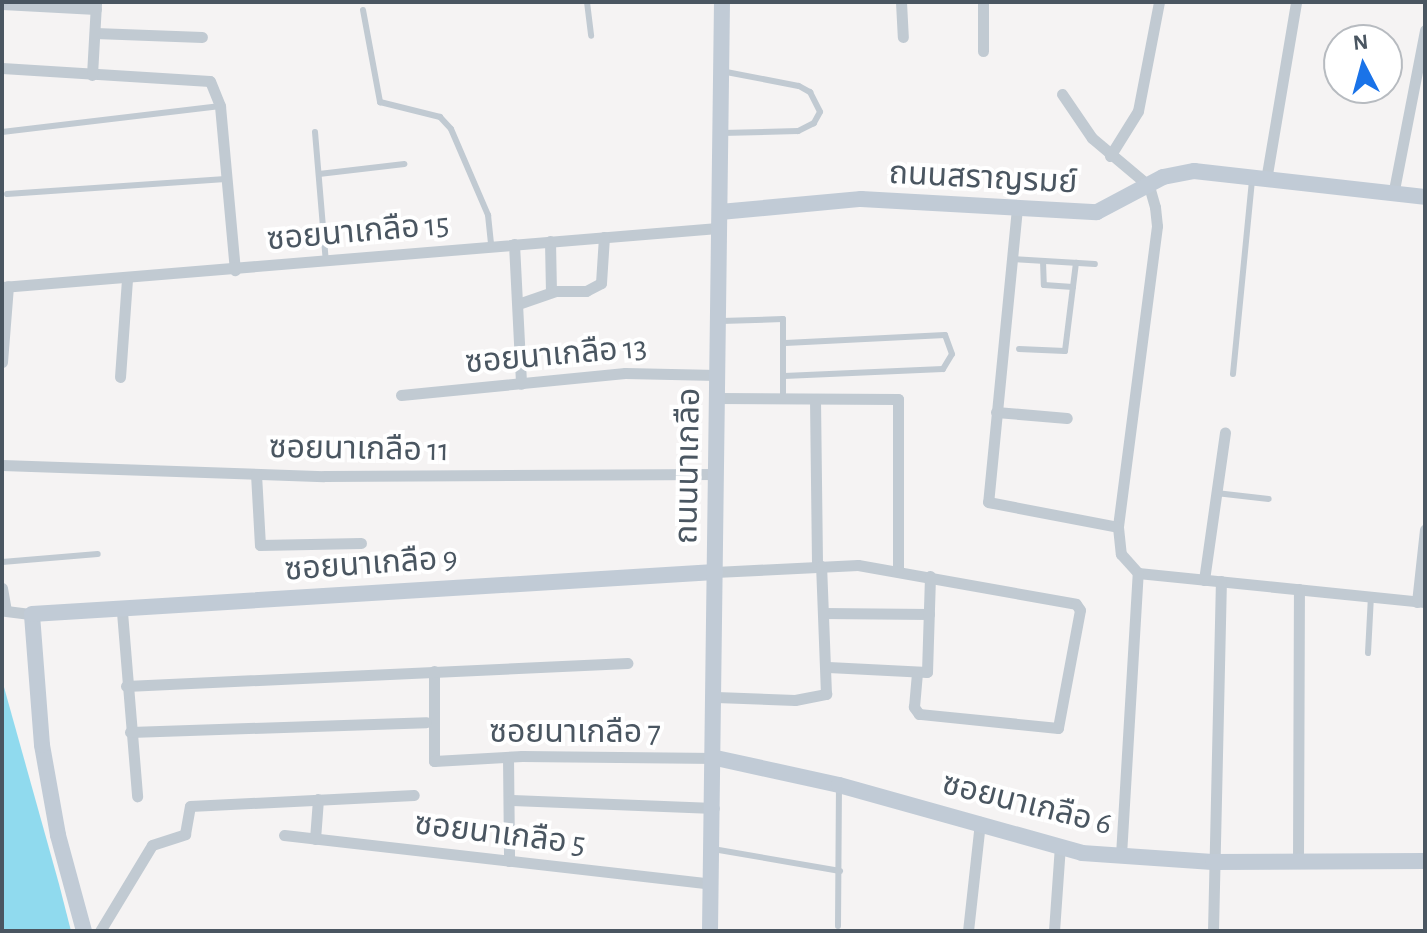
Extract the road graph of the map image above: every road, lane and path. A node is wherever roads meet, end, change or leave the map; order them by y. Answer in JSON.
{"nodes":[{"id":1,"x":587,"y":2,"type":"edge"},
{"id":2,"x":722,"y":2,"type":"edge"},
{"id":3,"x":901,"y":2,"type":"edge"},
{"id":4,"x":983,"y":2,"type":"edge"},
{"id":5,"x":1159,"y":2,"type":"edge"},
{"id":6,"x":1296,"y":2,"type":"edge"},
{"id":7,"x":2,"y":4,"type":"edge"},
{"id":8,"x":96,"y":6,"type":"edge"},
{"id":9,"x":363,"y":10,"type":"dead end"},
{"id":10,"x":1425,"y":30,"type":"edge"},
{"id":11,"x":95,"y":33,"type":"junction"},
{"id":12,"x":591,"y":36,"type":"dead end"},
{"id":13,"x":202,"y":37,"type":"dead end"},
{"id":14,"x":903,"y":37,"type":"dead end"},
{"id":15,"x":983,"y":51,"type":"dead end"},
{"id":16,"x":2,"y":68,"type":"edge"},
{"id":17,"x":721,"y":71,"type":"junction"},
{"id":18,"x":92,"y":75,"type":"junction"},
{"id":19,"x":1062,"y":94,"type":"dead end"},
{"id":20,"x":220,"y":106,"type":"junction"},
{"id":21,"x":2,"y":132,"type":"edge"},
{"id":22,"x":315,"y":132,"type":"dead end"},
{"id":23,"x":720,"y":133,"type":"junction"},
{"id":24,"x":1110,"y":156,"type":"junction"},
{"id":25,"x":404,"y":164,"type":"dead end"},
{"id":26,"x":319,"y":174,"type":"junction"},
{"id":27,"x":225,"y":179,"type":"junction"},
{"id":28,"x":1259,"y":179,"type":"junction"},
{"id":29,"x":1149,"y":186,"type":"junction"},
{"id":30,"x":7,"y":194,"type":"dead end"},
{"id":31,"x":1393,"y":195,"type":"junction"},
{"id":32,"x":1425,"y":197,"type":"edge"},
{"id":33,"x":1017,"y":208,"type":"junction"},
{"id":34,"x":719,"y":220,"type":"junction"},
{"id":35,"x":604,"y":237,"type":"junction"},
{"id":36,"x":550,"y":241,"type":"junction"},
{"id":37,"x":514,"y":244,"type":"junction"},
{"id":38,"x":491,"y":246,"type":"junction"},
{"id":39,"x":1011,"y":259,"type":"junction"},
{"id":40,"x":1043,"y":261,"type":"junction"},
{"id":41,"x":326,"y":262,"type":"junction"},
{"id":42,"x":1076,"y":263,"type":"junction"},
{"id":43,"x":1095,"y":264,"type":"dead end"},
{"id":44,"x":235,"y":270,"type":"junction"},
{"id":45,"x":127,"y":280,"type":"junction"},
{"id":46,"x":5,"y":286,"type":"edge"},
{"id":47,"x":1073,"y":287,"type":"junction"},
{"id":48,"x":551,"y":292,"type":"junction"},
{"id":49,"x":518,"y":304,"type":"junction"},
{"id":50,"x":718,"y":322,"type":"junction"},
{"id":51,"x":785,"y":343,"type":"junction"},
{"id":52,"x":1019,"y":349,"type":"dead end"},
{"id":53,"x":2,"y":362,"type":"edge"},
{"id":54,"x":1233,"y":374,"type":"dead end"},
{"id":55,"x":717,"y":375,"type":"junction"},
{"id":56,"x":784,"y":376,"type":"junction"},
{"id":57,"x":120,"y":377,"type":"dead end"},
{"id":58,"x":521,"y":384,"type":"junction"},
{"id":59,"x":401,"y":395,"type":"dead end"},
{"id":60,"x":717,"y":398,"type":"junction"},
{"id":61,"x":783,"y":398,"type":"junction"},
{"id":62,"x":815,"y":399,"type":"junction"},
{"id":63,"x":996,"y":412,"type":"junction"},
{"id":64,"x":1067,"y":418,"type":"dead end"},
{"id":65,"x":1225,"y":432,"type":"dead end"},
{"id":66,"x":2,"y":465,"type":"edge"},
{"id":67,"x":256,"y":474,"type":"junction"},
{"id":68,"x":716,"y":474,"type":"junction"},
{"id":69,"x":1216,"y":493,"type":"junction"},
{"id":70,"x":1269,"y":499,"type":"dead end"},
{"id":71,"x":1118,"y":527,"type":"junction"},
{"id":72,"x":1425,"y":529,"type":"edge"},
{"id":73,"x":361,"y":543,"type":"dead end"},
{"id":74,"x":98,"y":554,"type":"dead end"},
{"id":75,"x":2,"y":562,"type":"edge"},
{"id":76,"x":819,"y":566,"type":"junction"},
{"id":77,"x":898,"y":571,"type":"junction"},
{"id":78,"x":715,"y":572,"type":"junction"},
{"id":79,"x":1138,"y":573,"type":"junction"},
{"id":80,"x":930,"y":576,"type":"junction"},
{"id":81,"x":1204,"y":580,"type":"junction"},
{"id":82,"x":1221,"y":581,"type":"junction"},
{"id":83,"x":2,"y":588,"type":"edge"},
{"id":84,"x":1299,"y":589,"type":"junction"},
{"id":85,"x":1371,"y":595,"type":"junction"},
{"id":86,"x":1421,"y":602,"type":"edge"},
{"id":87,"x":122,"y":612,"type":"junction"},
{"id":88,"x":823,"y":613,"type":"junction"},
{"id":89,"x":32,"y":614,"type":"junction"},
{"id":90,"x":929,"y":614,"type":"junction"},
{"id":91,"x":1368,"y":653,"type":"dead end"},
{"id":92,"x":627,"y":663,"type":"dead end"},
{"id":93,"x":828,"y":667,"type":"junction"},
{"id":94,"x":434,"y":671,"type":"junction"},
{"id":95,"x":917,"y":672,"type":"junction"},
{"id":96,"x":126,"y":686,"type":"junction"},
{"id":97,"x":716,"y":697,"type":"junction"},
{"id":98,"x":426,"y":722,"type":"dead end"},
{"id":99,"x":130,"y":732,"type":"junction"},
{"id":100,"x":508,"y":757,"type":"junction"},
{"id":101,"x":716,"y":758,"type":"junction"},
{"id":102,"x":839,"y":785,"type":"junction"},
{"id":103,"x":414,"y":795,"type":"dead end"},
{"id":104,"x":137,"y":796,"type":"dead end"},
{"id":105,"x":318,"y":799,"type":"junction"},
{"id":106,"x":512,"y":800,"type":"junction"},
{"id":107,"x":714,"y":808,"type":"junction"},
{"id":108,"x":980,"y":822,"type":"junction"},
{"id":109,"x":284,"y":835,"type":"dead end"},
{"id":110,"x":315,"y":839,"type":"junction"},
{"id":111,"x":1060,"y":846,"type":"junction"},
{"id":112,"x":712,"y":849,"type":"junction"},
{"id":113,"x":1121,"y":855,"type":"junction"},
{"id":114,"x":509,"y":861,"type":"junction"},
{"id":115,"x":1298,"y":861,"type":"junction"},
{"id":116,"x":1425,"y":861,"type":"edge"},
{"id":117,"x":1213,"y":862,"type":"junction"},
{"id":118,"x":840,"y":871,"type":"junction"},
{"id":119,"x":711,"y":884,"type":"junction"},
{"id":120,"x":838,"y":926,"type":"dead end"},
{"id":121,"x":84,"y":931,"type":"edge"},
{"id":122,"x":100,"y":931,"type":"edge"},
{"id":123,"x":710,"y":931,"type":"edge"},
{"id":124,"x":968,"y":931,"type":"edge"},
{"id":125,"x":1054,"y":931,"type":"edge"},
{"id":126,"x":1213,"y":931,"type":"edge"}],
"edges":[{"from":1,"to":12,"type":"lane"},
{"from":2,"to":17,"type":"street","name":"ถนนนาเกลือ"},
{"from":3,"to":14,"type":"street"},
{"from":4,"to":15,"type":"street"},
{"from":5,"to":24,"type":"street"},
{"from":6,"to":28,"type":"street"},
{"from":7,"to":8,"type":"street"},
{"from":8,"to":11,"type":"street"},
{"from":9,"to":38,"type":"lane"},
{"from":10,"to":31,"type":"street"},
{"from":11,"to":13,"type":"street"},
{"from":11,"to":18,"type":"street"},
{"from":16,"to":18,"type":"street"},
{"from":17,"to":23,"type":"street","name":"ถนนนาเกลือ"},
{"from":17,"to":23,"type":"lane"},
{"from":18,"to":20,"type":"street"},
{"from":19,"to":24,"type":"street"},
{"from":20,"to":21,"type":"lane"},
{"from":20,"to":27,"type":"street"},
{"from":22,"to":26,"type":"lane"},
{"from":23,"to":34,"type":"street","name":"ถนนนาเกลือ"},
{"from":24,"to":29,"type":"street"},
{"from":25,"to":26,"type":"lane"},
{"from":26,"to":41,"type":"lane"},
{"from":27,"to":30,"type":"lane"},
{"from":27,"to":44,"type":"street"},
{"from":28,"to":29,"type":"street","name":"ถนนสราญรมย์"},
{"from":28,"to":31,"type":"street","name":"ถนนสราญรมย์"},
{"from":28,"to":54,"type":"lane"},
{"from":29,"to":33,"type":"street","name":"ถนนสราญรมย์"},
{"from":29,"to":71,"type":"street"},
{"from":31,"to":32,"type":"street","name":"ถนนสราญรมย์"},
{"from":33,"to":34,"type":"street","name":"ถนนสราญรมย์"},
{"from":33,"to":39,"type":"street"},
{"from":34,"to":35,"type":"street","name":"ซอยนาเกลือ 15"},
{"from":34,"to":50,"type":"street","name":"ถนนนาเกลือ"},
{"from":35,"to":36,"type":"street","name":"ซอยนาเกลือ 15"},
{"from":35,"to":48,"type":"street"},
{"from":36,"to":37,"type":"street","name":"ซอยนาเกลือ 15"},
{"from":36,"to":48,"type":"street"},
{"from":37,"to":38,"type":"street","name":"ซอยนาเกลือ 15"},
{"from":37,"to":49,"type":"street"},
{"from":38,"to":41,"type":"street","name":"ซอยนาเกลือ 15"},
{"from":39,"to":40,"type":"lane"},
{"from":39,"to":63,"type":"street"},
{"from":40,"to":42,"type":"lane"},
{"from":40,"to":47,"type":"lane"},
{"from":41,"to":44,"type":"street","name":"ซอยนาเกลือ 15"},
{"from":42,"to":43,"type":"lane"},
{"from":42,"to":47,"type":"lane"},
{"from":44,"to":45,"type":"street","name":"ซอยนาเกลือ 15"},
{"from":45,"to":46,"type":"street","name":"ซอยนาเกลือ 15"},
{"from":45,"to":57,"type":"street"},
{"from":46,"to":53,"type":"street"},
{"from":47,"to":52,"type":"lane"},
{"from":48,"to":49,"type":"street"},
{"from":49,"to":58,"type":"street"},
{"from":50,"to":51,"type":"lane"},
{"from":50,"to":55,"type":"street","name":"ถนนนาเกลือ"},
{"from":51,"to":56,"type":"lane"},
{"from":51,"to":56,"type":"lane"},
{"from":55,"to":58,"type":"street","name":"ซอยนาเกลือ 13"},
{"from":55,"to":60,"type":"street","name":"ถนนนาเกลือ"},
{"from":56,"to":61,"type":"lane"},
{"from":58,"to":59,"type":"street","name":"ซอยนาเกลือ 13"},
{"from":60,"to":61,"type":"street"},
{"from":60,"to":68,"type":"street","name":"ถนนนาเกลือ"},
{"from":61,"to":62,"type":"street"},
{"from":62,"to":76,"type":"street"},
{"from":62,"to":77,"type":"street"},
{"from":63,"to":64,"type":"street"},
{"from":63,"to":71,"type":"street"},
{"from":65,"to":69,"type":"street"},
{"from":66,"to":67,"type":"street","name":"ซอยนาเกลือ 11"},
{"from":67,"to":68,"type":"street","name":"ซอยนาเกลือ 11"},
{"from":67,"to":73,"type":"street"},
{"from":68,"to":78,"type":"street","name":"ถนนนาเกลือ"},
{"from":69,"to":70,"type":"lane"},
{"from":69,"to":81,"type":"street"},
{"from":71,"to":79,"type":"street"},
{"from":72,"to":86,"type":"street"},
{"from":74,"to":75,"type":"lane"},
{"from":76,"to":77,"type":"street"},
{"from":76,"to":78,"type":"street"},
{"from":76,"to":88,"type":"street"},
{"from":77,"to":80,"type":"street"},
{"from":78,"to":87,"type":"street","name":"ซอยนาเกลือ 9"},
{"from":78,"to":97,"type":"street","name":"ถนนนาเกลือ"},
{"from":79,"to":81,"type":"street"},
{"from":79,"to":113,"type":"street"},
{"from":80,"to":90,"type":"street"},
{"from":80,"to":95,"type":"street"},
{"from":81,"to":82,"type":"street"},
{"from":82,"to":84,"type":"street"},
{"from":82,"to":117,"type":"street"},
{"from":83,"to":89,"type":"street"},
{"from":84,"to":85,"type":"street"},
{"from":84,"to":115,"type":"street"},
{"from":85,"to":86,"type":"street"},
{"from":85,"to":91,"type":"lane"},
{"from":87,"to":89,"type":"street","name":"ซอยนาเกลือ 9"},
{"from":87,"to":96,"type":"street"},
{"from":88,"to":90,"type":"street"},
{"from":88,"to":93,"type":"street"},
{"from":89,"to":121,"type":"street"},
{"from":90,"to":95,"type":"street"},
{"from":92,"to":94,"type":"street"},
{"from":93,"to":95,"type":"street"},
{"from":93,"to":97,"type":"street"},
{"from":94,"to":96,"type":"street"},
{"from":94,"to":100,"type":"street","name":"ซอยนาเกลือ 7"},
{"from":96,"to":99,"type":"street"},
{"from":97,"to":101,"type":"street","name":"ถนนนาเกลือ"},
{"from":98,"to":99,"type":"street"},
{"from":99,"to":104,"type":"street"},
{"from":100,"to":101,"type":"street","name":"ซอยนาเกลือ 7"},
{"from":100,"to":106,"type":"street"},
{"from":101,"to":102,"type":"street","name":"ซอยนาเกลือ 6"},
{"from":101,"to":107,"type":"street","name":"ถนนนาเกลือ"},
{"from":102,"to":108,"type":"street","name":"ซอยนาเกลือ 6"},
{"from":102,"to":118,"type":"lane"},
{"from":103,"to":105,"type":"street"},
{"from":105,"to":110,"type":"street"},
{"from":105,"to":122,"type":"street"},
{"from":106,"to":107,"type":"street"},
{"from":106,"to":114,"type":"street"},
{"from":107,"to":112,"type":"street","name":"ถนนนาเกลือ"},
{"from":108,"to":111,"type":"street","name":"ซอยนาเกลือ 6"},
{"from":108,"to":124,"type":"street"},
{"from":109,"to":110,"type":"street","name":"ซอยนาเกลือ 5"},
{"from":110,"to":114,"type":"street","name":"ซอยนาเกลือ 5"},
{"from":111,"to":113,"type":"street","name":"ซอยนาเกลือ 6"},
{"from":111,"to":125,"type":"street"},
{"from":112,"to":118,"type":"lane"},
{"from":112,"to":119,"type":"street","name":"ถนนนาเกลือ"},
{"from":113,"to":117,"type":"street","name":"ซอยนาเกลือ 6"},
{"from":114,"to":119,"type":"street","name":"ซอยนาเกลือ 5"},
{"from":115,"to":116,"type":"street","name":"ซอยนาเกลือ 6"},
{"from":115,"to":117,"type":"street","name":"ซอยนาเกลือ 6"},
{"from":117,"to":126,"type":"street"},
{"from":118,"to":120,"type":"lane"},
{"from":119,"to":123,"type":"street","name":"ถนนนาเกลือ"}]}
